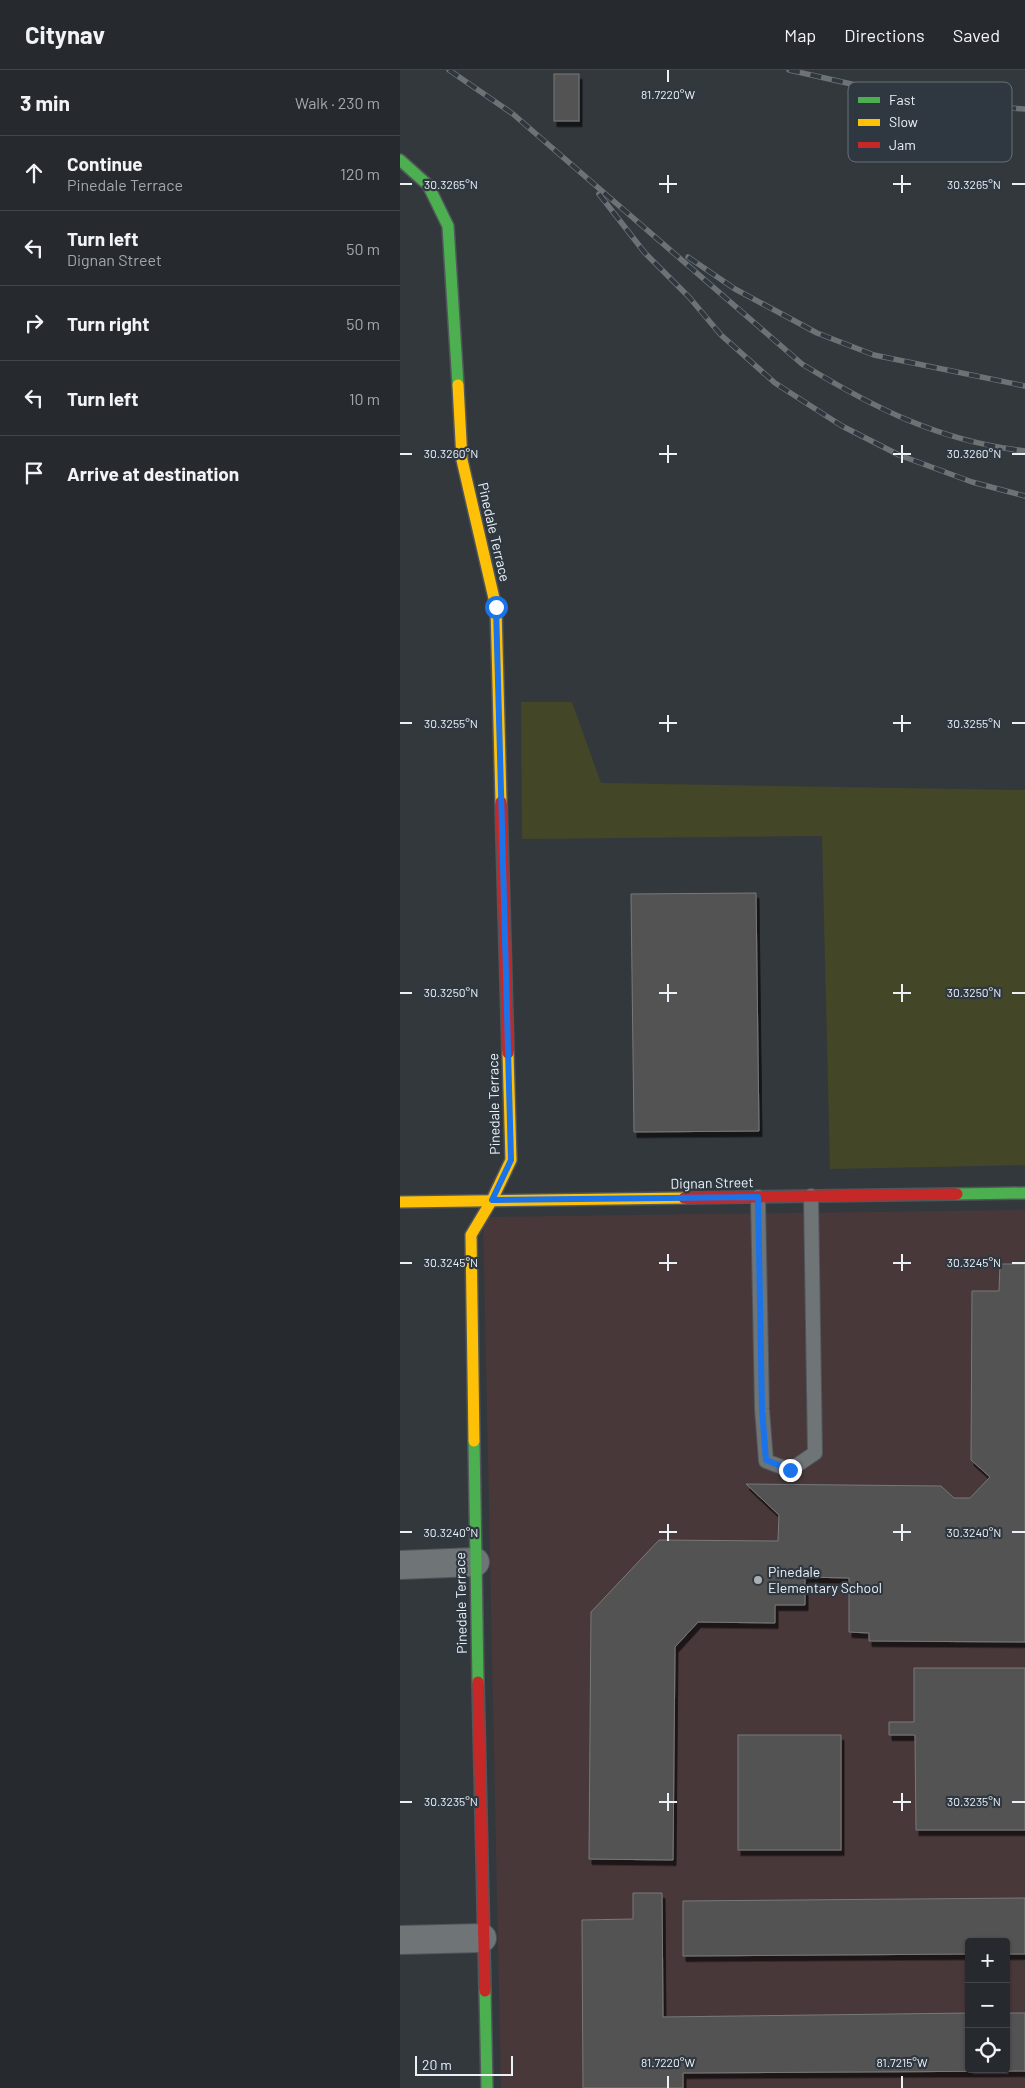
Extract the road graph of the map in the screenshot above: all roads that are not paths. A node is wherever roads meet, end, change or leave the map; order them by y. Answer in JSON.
{"nodes":[{"id":1,"x":400,"y":160,"type":"edge"},
{"id":2,"x":1025,"y":1193,"type":"edge"},
{"id":3,"x":811,"y":1196,"type":"junction"},
{"id":4,"x":758,"y":1197,"type":"junction"},
{"id":5,"x":492,"y":1200,"type":"junction"},
{"id":6,"x":400,"y":1202,"type":"edge"},
{"id":7,"x":475,"y":1562,"type":"junction"},
{"id":8,"x":400,"y":1565,"type":"edge"},
{"id":9,"x":482,"y":1938,"type":"junction"},
{"id":10,"x":400,"y":1940,"type":"edge"},
{"id":11,"x":487,"y":2088,"type":"edge"}],
"edges":[{"from":1,"to":5,"type":"street","name":"Pinedale Terrace"},
{"from":2,"to":3,"type":"street","name":"Dignan Street"},
{"from":3,"to":4,"type":"street","name":"Dignan Street"},
{"from":3,"to":4,"type":"lane"},
{"from":4,"to":5,"type":"street","name":"Dignan Street"},
{"from":5,"to":6,"type":"street","name":"Dignan Street"},
{"from":5,"to":7,"type":"street","name":"Pinedale Terrace"},
{"from":7,"to":8,"type":"street"},
{"from":7,"to":9,"type":"street","name":"Pinedale Terrace"},
{"from":9,"to":10,"type":"street"},
{"from":9,"to":11,"type":"street","name":"Pinedale Terrace"}]}
